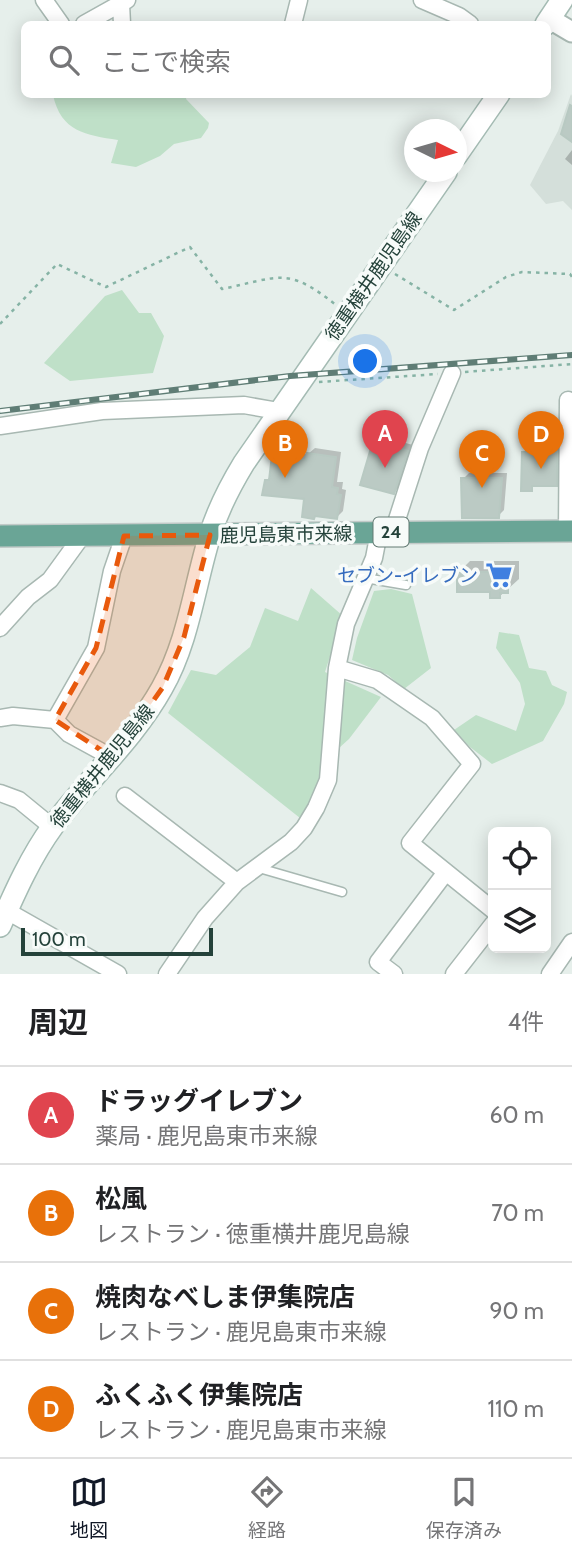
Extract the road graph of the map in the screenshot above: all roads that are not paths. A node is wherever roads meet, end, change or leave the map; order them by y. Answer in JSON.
{"nodes":[{"id":1,"x":44,"y":0,"type":"edge"},
{"id":2,"x":299,"y":0,"type":"edge"},
{"id":3,"x":422,"y":0,"type":"edge"},
{"id":4,"x":562,"y":0,"type":"edge"},
{"id":5,"x":124,"y":2,"type":"edge"},
{"id":6,"x":59,"y":21,"type":"edge"},
{"id":7,"x":89,"y":21,"type":"edge"},
{"id":8,"x":122,"y":21,"type":"edge"},
{"id":9,"x":294,"y":21,"type":"edge"},
{"id":10,"x":466,"y":21,"type":"edge"},
{"id":11,"x":549,"y":21,"type":"edge"},
{"id":12,"x":551,"y":23,"type":"edge"},
{"id":13,"x":572,"y":32,"type":"edge"},
{"id":14,"x":496,"y":98,"type":"edge"},
{"id":15,"x":467,"y":141,"type":"edge"},
{"id":16,"x":439,"y":182,"type":"edge"},
{"id":17,"x":452,"y":373,"type":"dead end"},
{"id":18,"x":568,"y":400,"type":"dead end"},
{"id":19,"x":278,"y":411,"type":"junction"},
{"id":20,"x":0,"y":426,"type":"edge"},
{"id":21,"x":386,"y":532,"type":"junction"},
{"id":22,"x":569,"y":532,"type":"edge"},
{"id":23,"x":210,"y":535,"type":"junction"},
{"id":24,"x":0,"y":536,"type":"edge"},
{"id":25,"x":82,"y":536,"type":"junction"},
{"id":26,"x":124,"y":536,"type":"junction"},
{"id":27,"x":365,"y":579,"type":"junction"},
{"id":28,"x":406,"y":585,"type":"dead end"},
{"id":29,"x":0,"y":628,"type":"edge"},
{"id":30,"x":337,"y":668,"type":"junction"},
{"id":31,"x":0,"y":718,"type":"edge"},
{"id":32,"x":55,"y":720,"type":"junction"},
{"id":33,"x":113,"y":758,"type":"junction"},
{"id":34,"x":0,"y":793,"type":"edge"},
{"id":35,"x":125,"y":796,"type":"dead end"},
{"id":36,"x":52,"y":827,"type":"junction"},
{"id":37,"x":259,"y":868,"type":"junction"},
{"id":38,"x":446,"y":872,"type":"junction"},
{"id":39,"x":237,"y":882,"type":"junction"},
{"id":40,"x":342,"y":892,"type":"dead end"},
{"id":41,"x":488,"y":906,"type":"edge"},
{"id":42,"x":4,"y":918,"type":"edge"},
{"id":43,"x":488,"y":930,"type":"edge"},
{"id":44,"x":572,"y":942,"type":"edge"},
{"id":45,"x":118,"y":974,"type":"edge"},
{"id":46,"x":167,"y":974,"type":"edge"},
{"id":47,"x":394,"y":974,"type":"edge"},
{"id":48,"x":454,"y":974,"type":"edge"},
{"id":49,"x":550,"y":974,"type":"edge"}],
"edges":[{"from":1,"to":6,"type":"street"},
{"from":2,"to":9,"type":"street"},
{"from":3,"to":10,"type":"street"},
{"from":4,"to":11,"type":"main road"},
{"from":5,"to":7,"type":"street"},
{"from":5,"to":8,"type":"street"},
{"from":12,"to":13,"type":"street"},
{"from":14,"to":15,"type":"main road"},
{"from":16,"to":19,"type":"main road","name":"徳重横井鹿児島線"},
{"from":17,"to":21,"type":"street"},
{"from":18,"to":22,"type":"street"},
{"from":19,"to":20,"type":"street"},
{"from":19,"to":23,"type":"main road","name":"徳重横井鹿児島線"},
{"from":21,"to":22,"type":"main road","name":"鹿児島東市来線","number":"24"},
{"from":21,"to":23,"type":"main road","name":"鹿児島東市来線","number":"24"},
{"from":21,"to":27,"type":"street"},
{"from":23,"to":26,"type":"main road","name":"鹿児島東市来線","number":"24"},
{"from":23,"to":33,"type":"main road","name":"徳重横井鹿児島線"},
{"from":24,"to":25,"type":"main road","name":"鹿児島東市来線","number":"24"},
{"from":25,"to":26,"type":"main road","name":"鹿児島東市来線","number":"24"},
{"from":25,"to":29,"type":"street"},
{"from":26,"to":32,"type":"street"},
{"from":27,"to":28,"type":"lane"},
{"from":27,"to":30,"type":"street"},
{"from":30,"to":37,"type":"street"},
{"from":30,"to":38,"type":"street"},
{"from":31,"to":32,"type":"street"},
{"from":32,"to":33,"type":"street"},
{"from":33,"to":36,"type":"main road","name":"徳重横井鹿児島線"},
{"from":34,"to":36,"type":"street"},
{"from":35,"to":39,"type":"street"},
{"from":36,"to":42,"type":"main road","name":"徳重横井鹿児島線"},
{"from":37,"to":39,"type":"street"},
{"from":37,"to":40,"type":"lane"},
{"from":38,"to":41,"type":"street"},
{"from":38,"to":47,"type":"street"},
{"from":39,"to":46,"type":"street"},
{"from":42,"to":45,"type":"street"},
{"from":43,"to":48,"type":"street"},
{"from":44,"to":49,"type":"street"}]}
